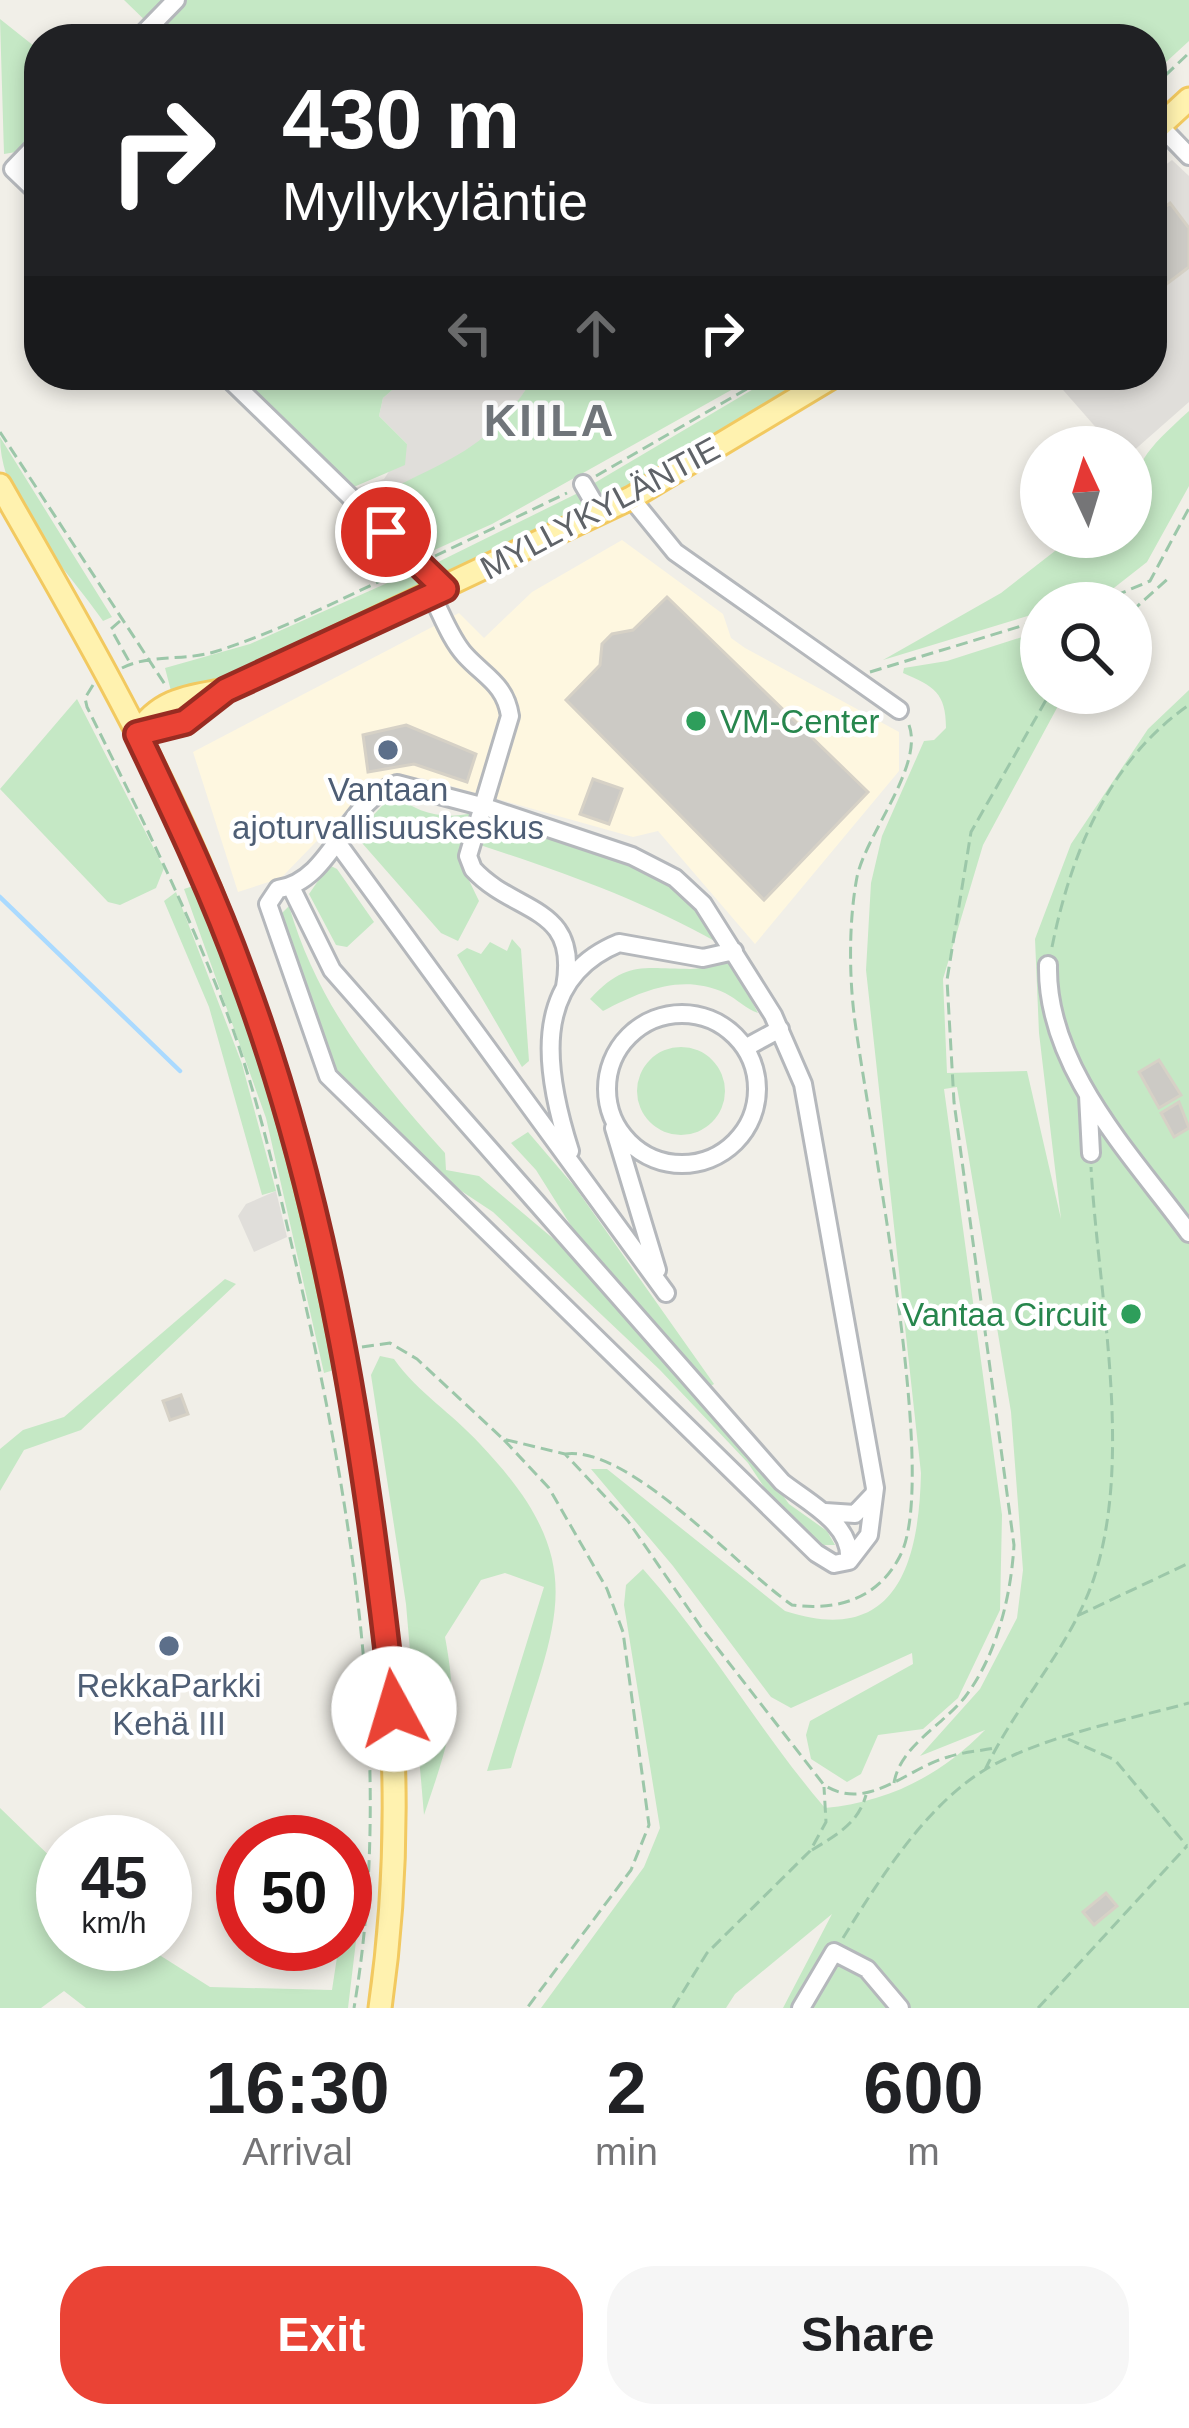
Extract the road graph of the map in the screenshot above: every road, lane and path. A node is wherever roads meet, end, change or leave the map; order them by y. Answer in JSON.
{"nodes":[{"id":1,"x":176,"y":0,"type":"edge"},
{"id":2,"x":153,"y":24,"type":"edge"},
{"id":3,"x":1189,"y":53,"type":"edge"},
{"id":4,"x":1167,"y":74,"type":"edge"},
{"id":5,"x":1189,"y":99,"type":"edge"},
{"id":6,"x":1167,"y":120,"type":"edge"},
{"id":7,"x":24,"y":158,"type":"edge"},
{"id":8,"x":24,"y":180,"type":"edge"},
{"id":9,"x":240,"y":390,"type":"edge"},
{"id":10,"x":745,"y":390,"type":"edge"},
{"id":11,"x":811,"y":390,"type":"edge"},
{"id":12,"x":0,"y":432,"type":"edge"},
{"id":13,"x":583,"y":484,"type":"junction"},
{"id":14,"x":0,"y":485,"type":"edge"},
{"id":15,"x":631,"y":498,"type":"junction"},
{"id":16,"x":1189,"y":508,"type":"edge"},
{"id":17,"x":600,"y":513,"type":"junction"},
{"id":18,"x":419,"y":563,"type":"junction"},
{"id":19,"x":1172,"y":576,"type":"dead end"},
{"id":20,"x":1148,"y":582,"type":"edge"},
{"id":21,"x":438,"y":592,"type":"junction"},
{"id":22,"x":1152,"y":594,"type":"edge"},
{"id":23,"x":121,"y":620,"type":"junction"},
{"id":24,"x":1020,"y":626,"type":"edge"},
{"id":25,"x":152,"y":660,"type":"junction"},
{"id":26,"x":851,"y":677,"type":"junction"},
{"id":27,"x":93,"y":684,"type":"dead end"},
{"id":28,"x":1189,"y":705,"type":"edge"},
{"id":29,"x":899,"y":710,"type":"dead end"},
{"id":30,"x":1039,"y":714,"type":"edge"},
{"id":31,"x":137,"y":734,"type":"junction"},
{"id":32,"x":485,"y":807,"type":"junction"},
{"id":33,"x":336,"y":841,"type":"junction"},
{"id":34,"x":291,"y":887,"type":"junction"},
{"id":35,"x":726,"y":953,"type":"junction"},
{"id":36,"x":1048,"y":965,"type":"joint"},
{"id":37,"x":565,"y":987,"type":"junction"},
{"id":38,"x":780,"y":1029,"type":"junction"},
{"id":39,"x":745,"y":1048,"type":"junction"},
{"id":40,"x":1088,"y":1095,"type":"junction"},
{"id":41,"x":610,"y":1112,"type":"junction"},
{"id":42,"x":1091,"y":1153,"type":"joint"},
{"id":43,"x":576,"y":1169,"type":"junction"},
{"id":44,"x":1189,"y":1233,"type":"edge"},
{"id":45,"x":344,"y":1351,"type":"junction"},
{"id":46,"x":503,"y":1439,"type":"junction"},
{"id":47,"x":875,"y":1488,"type":"junction"},
{"id":48,"x":814,"y":1508,"type":"junction"},
{"id":49,"x":849,"y":1561,"type":"junction"},
{"id":50,"x":1189,"y":1563,"type":"edge"},
{"id":51,"x":1077,"y":1616,"type":"junction"},
{"id":52,"x":1189,"y":1703,"type":"edge"},
{"id":53,"x":1067,"y":1738,"type":"junction"},
{"id":54,"x":995,"y":1748,"type":"junction"},
{"id":55,"x":985,"y":1770,"type":"junction"},
{"id":56,"x":894,"y":1783,"type":"junction"},
{"id":57,"x":824,"y":1785,"type":"junction"},
{"id":58,"x":866,"y":1793,"type":"junction"},
{"id":59,"x":1188,"y":1845,"type":"edge"},
{"id":60,"x":810,"y":1851,"type":"junction"},
{"id":61,"x":834,"y":1952,"type":"junction"},
{"id":62,"x":354,"y":2008,"type":"edge"},
{"id":63,"x":380,"y":2008,"type":"edge"},
{"id":64,"x":527,"y":2008,"type":"edge"},
{"id":65,"x":673,"y":2008,"type":"edge"},
{"id":66,"x":801,"y":2008,"type":"edge"},
{"id":67,"x":899,"y":2008,"type":"edge"},
{"id":68,"x":1038,"y":2008,"type":"edge"}],
"edges":[{"from":1,"to":2,"type":"street"},
{"from":3,"to":4,"type":"path"},
{"from":5,"to":6,"type":"main road"},
{"from":7,"to":8,"type":"street"},
{"from":9,"to":18,"type":"street"},
{"from":10,"to":13,"type":"path"},
{"from":11,"to":15,"type":"main road","name":"MYLLYKYLÄNTIE"},
{"from":12,"to":23,"type":"path"},
{"from":13,"to":17,"type":"street"},
{"from":13,"to":18,"type":"path"},
{"from":14,"to":31,"type":"main road"},
{"from":15,"to":17,"type":"main road","name":"MYLLYKYLÄNTIE"},
{"from":15,"to":26,"type":"street"},
{"from":16,"to":20,"type":"path"},
{"from":17,"to":21,"type":"main road","name":"MYLLYKYLÄNTIE"},
{"from":18,"to":21,"type":"street"},
{"from":18,"to":25,"type":"path"},
{"from":19,"to":22,"type":"path"},
{"from":21,"to":31,"type":"main road","name":"MYLLYKYLÄNTIE"},
{"from":21,"to":32,"type":"street"},
{"from":23,"to":25,"type":"path"},
{"from":23,"to":25,"type":"path"},
{"from":24,"to":26,"type":"path"},
{"from":26,"to":29,"type":"street"},
{"from":27,"to":62,"type":"path"},
{"from":28,"to":36,"type":"path"},
{"from":30,"to":56,"type":"path"},
{"from":31,"to":45,"type":"main road"},
{"from":32,"to":33,"type":"street"},
{"from":32,"to":35,"type":"street"},
{"from":32,"to":37,"type":"street"},
{"from":33,"to":34,"type":"street"},
{"from":33,"to":43,"type":"street"},
{"from":34,"to":48,"type":"street"},
{"from":34,"to":49,"type":"street"},
{"from":35,"to":37,"type":"street"},
{"from":35,"to":38,"type":"street"},
{"from":36,"to":40,"type":"street"},
{"from":37,"to":43,"type":"street"},
{"from":38,"to":39,"type":"street"},
{"from":38,"to":47,"type":"street"},
{"from":39,"to":41,"type":"street"},
{"from":39,"to":41,"type":"street"},
{"from":40,"to":42,"type":"street"},
{"from":40,"to":44,"type":"street"},
{"from":41,"to":43,"type":"street"},
{"from":42,"to":51,"type":"path"},
{"from":45,"to":46,"type":"path"},
{"from":45,"to":63,"type":"main road"},
{"from":46,"to":57,"type":"path"},
{"from":46,"to":64,"type":"path"},
{"from":47,"to":48,"type":"street"},
{"from":47,"to":49,"type":"street"},
{"from":48,"to":49,"type":"street"},
{"from":50,"to":51,"type":"path"},
{"from":51,"to":54,"type":"path"},
{"from":52,"to":53,"type":"path"},
{"from":53,"to":55,"type":"path"},
{"from":53,"to":59,"type":"path"},
{"from":54,"to":55,"type":"path"},
{"from":54,"to":56,"type":"path"},
{"from":55,"to":61,"type":"path"},
{"from":56,"to":58,"type":"path"},
{"from":57,"to":58,"type":"path"},
{"from":57,"to":60,"type":"path"},
{"from":58,"to":60,"type":"path"},
{"from":59,"to":68,"type":"path"},
{"from":60,"to":65,"type":"path"},
{"from":61,"to":66,"type":"street"},
{"from":61,"to":67,"type":"street"}]}
